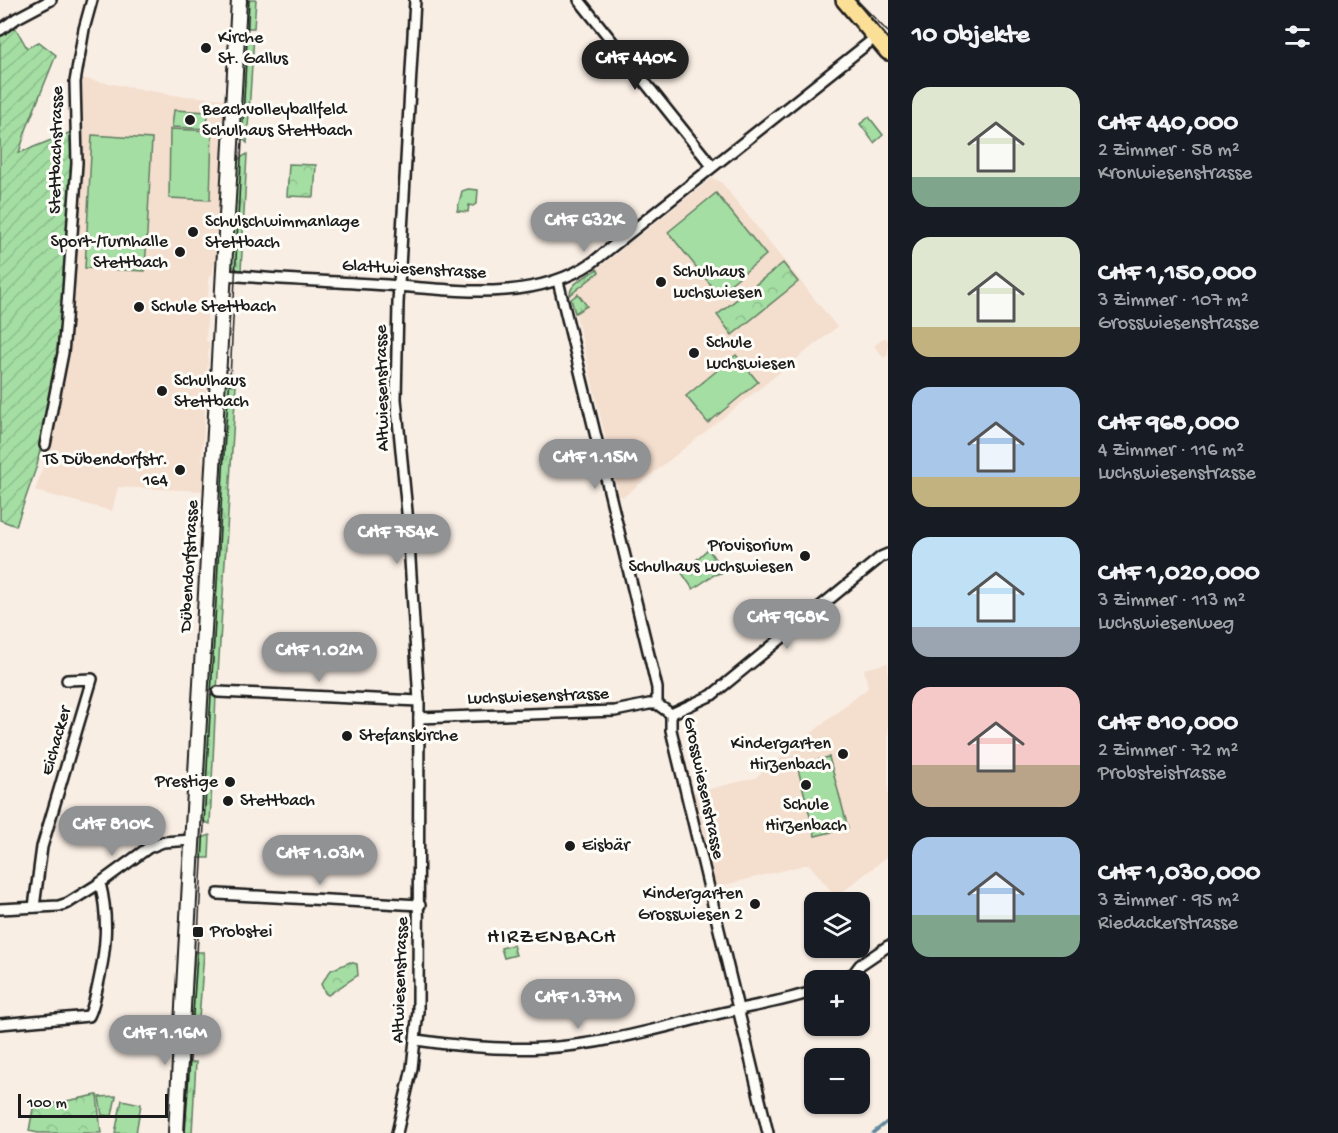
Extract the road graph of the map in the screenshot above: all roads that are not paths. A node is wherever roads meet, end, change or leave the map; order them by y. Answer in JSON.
{"nodes":[{"id":1,"x":51,"y":0,"type":"edge"},
{"id":2,"x":92,"y":0,"type":"edge"},
{"id":3,"x":240,"y":0,"type":"edge"},
{"id":4,"x":415,"y":0,"type":"edge"},
{"id":5,"x":579,"y":0,"type":"edge"},
{"id":6,"x":844,"y":0,"type":"edge"},
{"id":7,"x":0,"y":30,"type":"edge"},
{"id":8,"x":876,"y":36,"type":"junction"},
{"id":9,"x":888,"y":52,"type":"edge"},
{"id":10,"x":712,"y":166,"type":"junction"},
{"id":11,"x":225,"y":276,"type":"junction"},
{"id":12,"x":558,"y":281,"type":"junction"},
{"id":13,"x":399,"y":286,"type":"junction"},
{"id":14,"x":45,"y":445,"type":"dead end"},
{"id":15,"x":888,"y":554,"type":"edge"},
{"id":16,"x":67,"y":680,"type":"dead end"},
{"id":17,"x":218,"y":692,"type":"dead end"},
{"id":18,"x":658,"y":699,"type":"junction"},
{"id":19,"x":419,"y":701,"type":"junction"},
{"id":20,"x":671,"y":714,"type":"junction"},
{"id":21,"x":419,"y":718,"type":"junction"},
{"id":22,"x":193,"y":840,"type":"junction"},
{"id":23,"x":100,"y":883,"type":"junction"},
{"id":24,"x":218,"y":894,"type":"dead end"},
{"id":25,"x":420,"y":905,"type":"junction"},
{"id":26,"x":34,"y":907,"type":"junction"},
{"id":27,"x":0,"y":909,"type":"edge"},
{"id":28,"x":888,"y":946,"type":"edge"},
{"id":29,"x":856,"y":970,"type":"edge"},
{"id":30,"x":804,"y":994,"type":"edge"},
{"id":31,"x":738,"y":1010,"type":"junction"},
{"id":32,"x":0,"y":1024,"type":"edge"},
{"id":33,"x":416,"y":1040,"type":"junction"},
{"id":34,"x":176,"y":1133,"type":"edge"},
{"id":35,"x":397,"y":1133,"type":"edge"},
{"id":36,"x":768,"y":1133,"type":"edge"}],
"edges":[{"from":1,"to":7,"type":"street"},
{"from":2,"to":14,"type":"street","name":"Stettbachstrasse"},
{"from":3,"to":11,"type":"street","name":"Dübendorfstrasse"},
{"from":4,"to":13,"type":"street","name":"Altwiesenstrasse"},
{"from":5,"to":10,"type":"street"},
{"from":6,"to":8,"type":"main road"},
{"from":8,"to":9,"type":"main road"},
{"from":8,"to":10,"type":"street","name":"Glattwiesenstrasse"},
{"from":10,"to":12,"type":"street","name":"Glattwiesenstrasse"},
{"from":11,"to":13,"type":"street","name":"Glattwiesenstrasse"},
{"from":11,"to":22,"type":"street","name":"Dübendorfstrasse"},
{"from":12,"to":13,"type":"street","name":"Glattwiesenstrasse"},
{"from":12,"to":18,"type":"street"},
{"from":13,"to":19,"type":"street","name":"Altwiesenstrasse"},
{"from":15,"to":20,"type":"street"},
{"from":16,"to":26,"type":"street","name":"Eichacker"},
{"from":17,"to":19,"type":"street"},
{"from":18,"to":20,"type":"street","name":"Grosswiesenstrasse"},
{"from":18,"to":21,"type":"street","name":"Luchswiesenstrasse"},
{"from":19,"to":21,"type":"street","name":"Altwiesenstrasse"},
{"from":20,"to":31,"type":"street","name":"Grosswiesenstrasse"},
{"from":21,"to":25,"type":"street","name":"Altwiesenstrasse"},
{"from":22,"to":23,"type":"street"},
{"from":22,"to":34,"type":"street","name":"Dübendorfstrasse"},
{"from":23,"to":26,"type":"street"},
{"from":23,"to":32,"type":"street"},
{"from":24,"to":25,"type":"street"},
{"from":25,"to":33,"type":"street","name":"Altwiesenstrasse"},
{"from":26,"to":27,"type":"street"},
{"from":28,"to":29,"type":"street"},
{"from":30,"to":31,"type":"street"},
{"from":31,"to":33,"type":"street"},
{"from":31,"to":36,"type":"street","name":"Grosswiesenstrasse"},
{"from":33,"to":35,"type":"street","name":"Altwiesenstrasse"}]}
